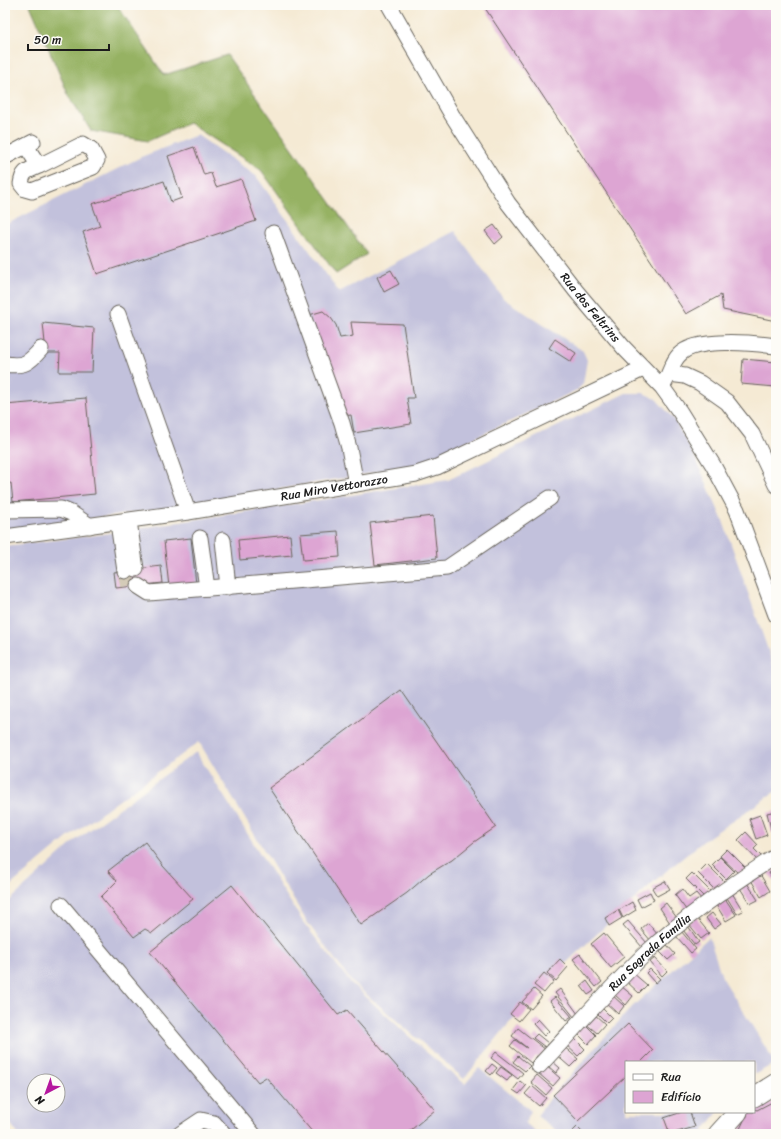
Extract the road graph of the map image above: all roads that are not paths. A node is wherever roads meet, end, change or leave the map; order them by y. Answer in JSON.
{"nodes":[{"id":1,"x":389,"y":5,"type":"edge"},
{"id":2,"x":5,"y":157,"type":"edge"},
{"id":3,"x":39,"y":166,"type":"dead end"},
{"id":4,"x":273,"y":233,"type":"dead end"},
{"id":5,"x":118,"y":314,"type":"dead end"},
{"id":6,"x":776,"y":346,"type":"edge"},
{"id":7,"x":41,"y":349,"type":"dead end"},
{"id":8,"x":5,"y":364,"type":"edge"},
{"id":9,"x":643,"y":369,"type":"junction"},
{"id":10,"x":665,"y":380,"type":"junction"},
{"id":11,"x":356,"y":484,"type":"junction"},
{"id":12,"x":776,"y":485,"type":"edge"},
{"id":13,"x":550,"y":498,"type":"dead end"},
{"id":14,"x":5,"y":510,"type":"edge"},
{"id":15,"x":188,"y":512,"type":"junction"},
{"id":16,"x":124,"y":522,"type":"junction"},
{"id":17,"x":90,"y":526,"type":"junction"},
{"id":18,"x":5,"y":537,"type":"edge"},
{"id":19,"x":200,"y":538,"type":"dead end"},
{"id":20,"x":223,"y":540,"type":"dead end"},
{"id":21,"x":130,"y":570,"type":"tunnel mouth"},
{"id":22,"x":138,"y":586,"type":"dead end"},
{"id":23,"x":228,"y":586,"type":"junction"},
{"id":24,"x":207,"y":588,"type":"junction"},
{"id":25,"x":776,"y":615,"type":"edge"},
{"id":26,"x":776,"y":856,"type":"edge"},
{"id":27,"x":61,"y":905,"type":"dead end"},
{"id":28,"x":539,"y":1066,"type":"dead end"},
{"id":29,"x":776,"y":1074,"type":"edge"},
{"id":30,"x":776,"y":1083,"type":"edge"},
{"id":31,"x":755,"y":1086,"type":"edge"},
{"id":32,"x":755,"y":1096,"type":"edge"},
{"id":33,"x":726,"y":1113,"type":"edge"},
{"id":34,"x":737,"y":1113,"type":"edge"},
{"id":35,"x":180,"y":1134,"type":"edge"},
{"id":36,"x":224,"y":1134,"type":"edge"},
{"id":37,"x":253,"y":1134,"type":"edge"},
{"id":38,"x":709,"y":1134,"type":"edge"},
{"id":39,"x":718,"y":1134,"type":"edge"}],
"edges":[{"from":1,"to":9,"type":"street","name":"Rua dos Feltrins"},
{"from":2,"to":3,"type":"street"},
{"from":4,"to":11,"type":"street"},
{"from":5,"to":15,"type":"street"},
{"from":6,"to":10,"type":"street"},
{"from":7,"to":8,"type":"street"},
{"from":9,"to":10,"type":"street","name":"Rua dos Feltrins"},
{"from":9,"to":11,"type":"street","name":"Rua Miro Vettorazzo"},
{"from":10,"to":12,"type":"street"},
{"from":10,"to":25,"type":"street","name":"Rua dos Feltrins"},
{"from":11,"to":15,"type":"street","name":"Rua Miro Vettorazzo"},
{"from":13,"to":23,"type":"street"},
{"from":14,"to":17,"type":"street"},
{"from":15,"to":16,"type":"street","name":"Rua Miro Vettorazzo"},
{"from":16,"to":17,"type":"street","name":"Rua Miro Vettorazzo"},
{"from":16,"to":21,"type":"street"},
{"from":17,"to":18,"type":"street","name":"Rua Miro Vettorazzo"},
{"from":19,"to":24,"type":"street"},
{"from":20,"to":23,"type":"street"},
{"from":22,"to":24,"type":"street"},
{"from":23,"to":24,"type":"street"},
{"from":26,"to":28,"type":"street","name":"Rua Sagrada Família"},
{"from":27,"to":37,"type":"street"},
{"from":29,"to":31,"type":"main road"},
{"from":30,"to":32,"type":"main road"},
{"from":33,"to":38,"type":"main road"},
{"from":34,"to":39,"type":"main road"},
{"from":35,"to":36,"type":"street"}]}
